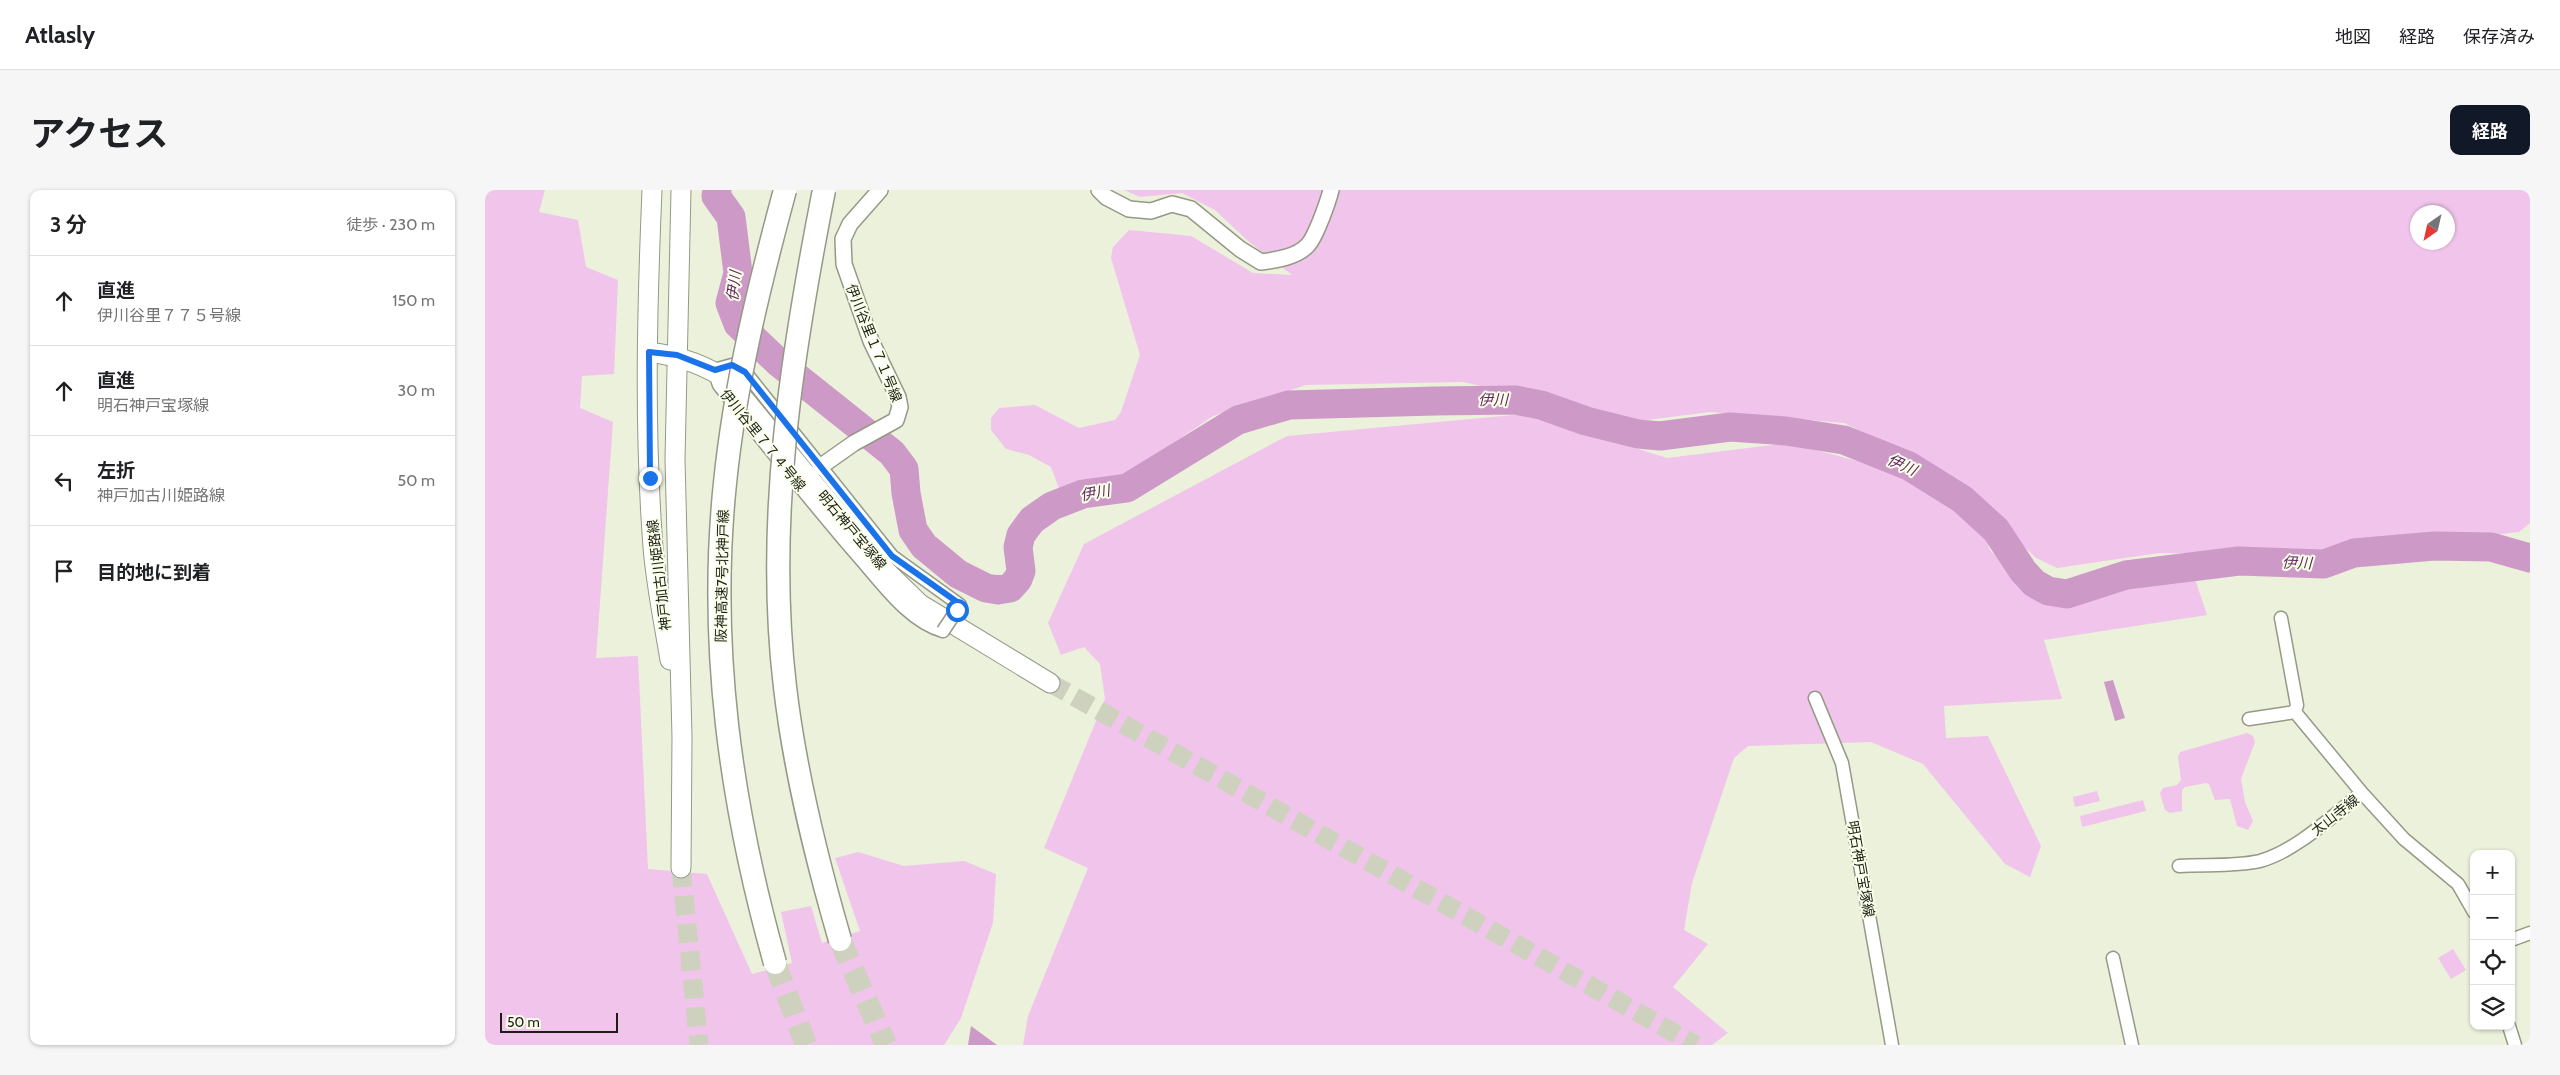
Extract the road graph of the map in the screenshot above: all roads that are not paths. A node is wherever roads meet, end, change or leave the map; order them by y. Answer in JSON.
{"nodes":[{"id":1,"x":651,"y":190,"type":"edge"},
{"id":2,"x":681,"y":190,"type":"edge"},
{"id":3,"x":785,"y":190,"type":"edge"},
{"id":4,"x":824,"y":190,"type":"edge"},
{"id":5,"x":880,"y":190,"type":"edge"},
{"id":6,"x":1099,"y":190,"type":"edge"},
{"id":7,"x":1331,"y":190,"type":"edge"},
{"id":8,"x":649,"y":352,"type":"junction"},
{"id":9,"x":677,"y":355,"type":"junction"},
{"id":10,"x":715,"y":370,"type":"junction"},
{"id":11,"x":820,"y":467,"type":"junction"},
{"id":12,"x":2281,"y":618,"type":"dead end"},
{"id":13,"x":1050,"y":683,"type":"tunnel mouth"},
{"id":14,"x":1815,"y":698,"type":"dead end"},
{"id":15,"x":2295,"y":712,"type":"junction"},
{"id":16,"x":2249,"y":719,"type":"dead end"},
{"id":17,"x":682,"y":737,"type":"junction"},
{"id":18,"x":2362,"y":793,"type":"junction"},
{"id":19,"x":2179,"y":866,"type":"dead end"},
{"id":20,"x":681,"y":868,"type":"tunnel mouth"},
{"id":21,"x":2470,"y":905,"type":"edge"},
{"id":22,"x":2530,"y":933,"type":"edge"},
{"id":23,"x":2515,"y":939,"type":"edge"},
{"id":24,"x":840,"y":940,"type":"tunnel mouth"},
{"id":25,"x":2113,"y":958,"type":"dead end"},
{"id":26,"x":775,"y":963,"type":"tunnel mouth"},
{"id":27,"x":2509,"y":1030,"type":"edge"},
{"id":28,"x":2511,"y":1044,"type":"edge"},
{"id":29,"x":1892,"y":1045,"type":"edge"},
{"id":30,"x":2132,"y":1045,"type":"edge"}],
"edges":[{"from":1,"to":8,"type":"main road"},
{"from":2,"to":9,"type":"main road"},
{"from":3,"to":26,"type":"highway","name":"阪神高速7号北神戸線","bridge":true},
{"from":4,"to":24,"type":"highway","bridge":true},
{"from":5,"to":11,"type":"street","name":"伊川谷里１７１号線"},
{"from":6,"to":7,"type":"street"},
{"from":8,"to":9,"type":"main road","name":"明石神戸宝塚線"},
{"from":8,"to":17,"type":"main road","name":"神戸加古川姫路線"},
{"from":9,"to":10,"type":"main road","name":"明石神戸宝塚線"},
{"from":9,"to":17,"type":"main road","name":"神戸加古川姫路線"},
{"from":10,"to":11,"type":"street"},
{"from":10,"to":11,"type":"street","name":"伊川谷里７７４号線","bridge":true},
{"from":10,"to":13,"type":"main road","name":"明石神戸宝塚線"},
{"from":12,"to":15,"type":"street"},
{"from":14,"to":29,"type":"street","name":"明石神戸宝塚線"},
{"from":15,"to":16,"type":"street"},
{"from":15,"to":18,"type":"street"},
{"from":17,"to":20,"type":"main road","name":"神戸加古川姫路線"},
{"from":18,"to":19,"type":"street","name":"太山寺線"},
{"from":18,"to":21,"type":"street","name":"太山寺線"},
{"from":22,"to":23,"type":"street"},
{"from":25,"to":30,"type":"street"},
{"from":27,"to":28,"type":"street"}]}
